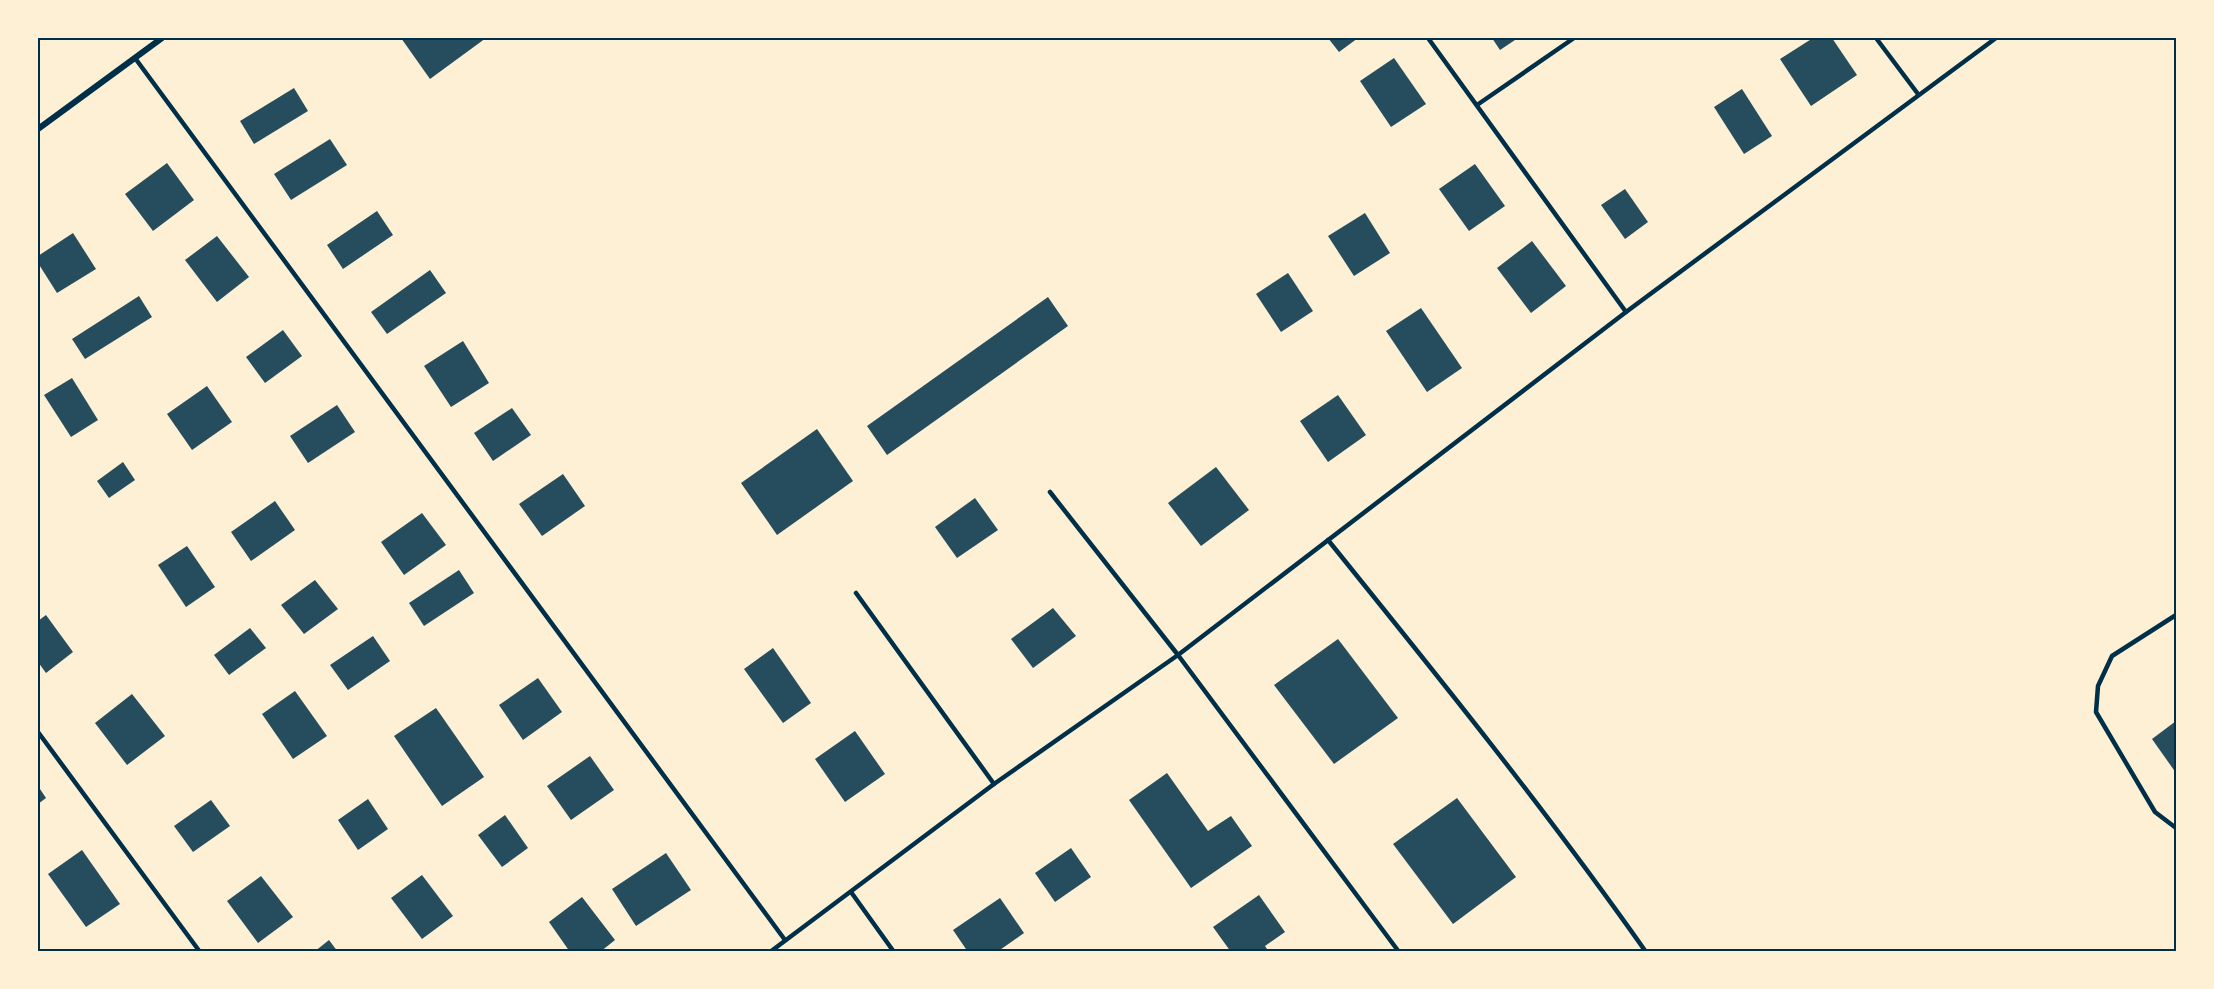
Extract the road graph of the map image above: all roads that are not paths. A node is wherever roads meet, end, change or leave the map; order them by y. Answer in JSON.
{"nodes":[{"id":1,"x":162,"y":38,"type":"edge"},
{"id":2,"x":1428,"y":38,"type":"edge"},
{"id":3,"x":1574,"y":38,"type":"edge"},
{"id":4,"x":1876,"y":38,"type":"edge"},
{"id":5,"x":1996,"y":38,"type":"edge"},
{"id":6,"x":135,"y":58,"type":"junction"},
{"id":7,"x":1918,"y":94,"type":"junction"},
{"id":8,"x":1477,"y":105,"type":"junction"},
{"id":9,"x":38,"y":129,"type":"edge"},
{"id":10,"x":1626,"y":312,"type":"junction"},
{"id":11,"x":1050,"y":492,"type":"dead end"},
{"id":12,"x":1328,"y":540,"type":"junction"},
{"id":13,"x":856,"y":593,"type":"dead end"},
{"id":14,"x":2176,"y":615,"type":"edge"},
{"id":15,"x":1178,"y":655,"type":"junction"},
{"id":16,"x":38,"y":732,"type":"edge"},
{"id":17,"x":994,"y":783,"type":"junction"},
{"id":18,"x":2176,"y":828,"type":"edge"},
{"id":19,"x":851,"y":892,"type":"junction"},
{"id":20,"x":785,"y":940,"type":"junction"},
{"id":21,"x":200,"y":951,"type":"edge"},
{"id":22,"x":770,"y":951,"type":"edge"},
{"id":23,"x":894,"y":951,"type":"edge"},
{"id":24,"x":1399,"y":951,"type":"edge"},
{"id":25,"x":1646,"y":951,"type":"edge"}],
"edges":[{"from":1,"to":6,"type":"street"},
{"from":2,"to":8,"type":"lane"},
{"from":3,"to":8,"type":"lane"},
{"from":4,"to":7,"type":"lane"},
{"from":5,"to":7,"type":"lane"},
{"from":6,"to":9,"type":"street"},
{"from":6,"to":20,"type":"lane"},
{"from":7,"to":10,"type":"lane"},
{"from":8,"to":10,"type":"lane"},
{"from":10,"to":12,"type":"lane"},
{"from":11,"to":15,"type":"lane"},
{"from":12,"to":15,"type":"lane"},
{"from":12,"to":25,"type":"lane"},
{"from":13,"to":17,"type":"lane"},
{"from":14,"to":18,"type":"lane"},
{"from":15,"to":17,"type":"lane"},
{"from":15,"to":24,"type":"lane"},
{"from":16,"to":21,"type":"lane"},
{"from":17,"to":19,"type":"lane"},
{"from":19,"to":20,"type":"lane"},
{"from":19,"to":23,"type":"lane"},
{"from":20,"to":22,"type":"lane"}]}
